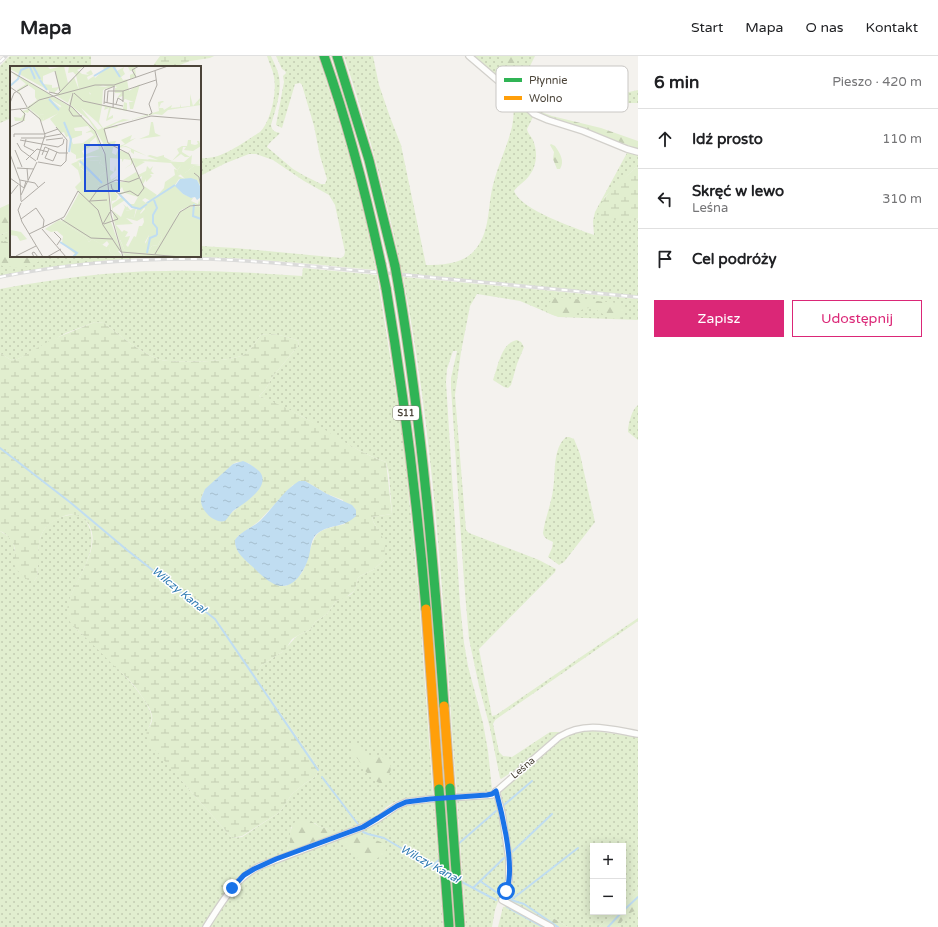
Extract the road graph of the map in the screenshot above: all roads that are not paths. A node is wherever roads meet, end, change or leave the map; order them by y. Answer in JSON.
{"nodes":[{"id":1,"x":324,"y":56,"type":"edge"},
{"id":2,"x":338,"y":56,"type":"edge"},
{"id":3,"x":469,"y":56,"type":"edge"},
{"id":4,"x":496,"y":79,"type":"edge"},
{"id":5,"x":532,"y":112,"type":"edge"},
{"id":6,"x":638,"y":152,"type":"edge"},
{"id":7,"x":638,"y":734,"type":"edge"},
{"id":8,"x":496,"y":791,"type":"junction"},
{"id":9,"x":206,"y":927,"type":"edge"},
{"id":10,"x":449,"y":927,"type":"edge"},
{"id":11,"x":460,"y":927,"type":"edge"},
{"id":12,"x":551,"y":927,"type":"edge"}],
"edges":[{"from":1,"to":10,"type":"highway","number":"S11","bridge":true},
{"from":2,"to":11,"type":"highway","number":"S11","bridge":true},
{"from":3,"to":4,"type":"street"},
{"from":5,"to":6,"type":"street"},
{"from":7,"to":8,"type":"street","name":"Leśna"},
{"from":8,"to":9,"type":"street","name":"Leśna"},
{"from":8,"to":12,"type":"street"}]}
